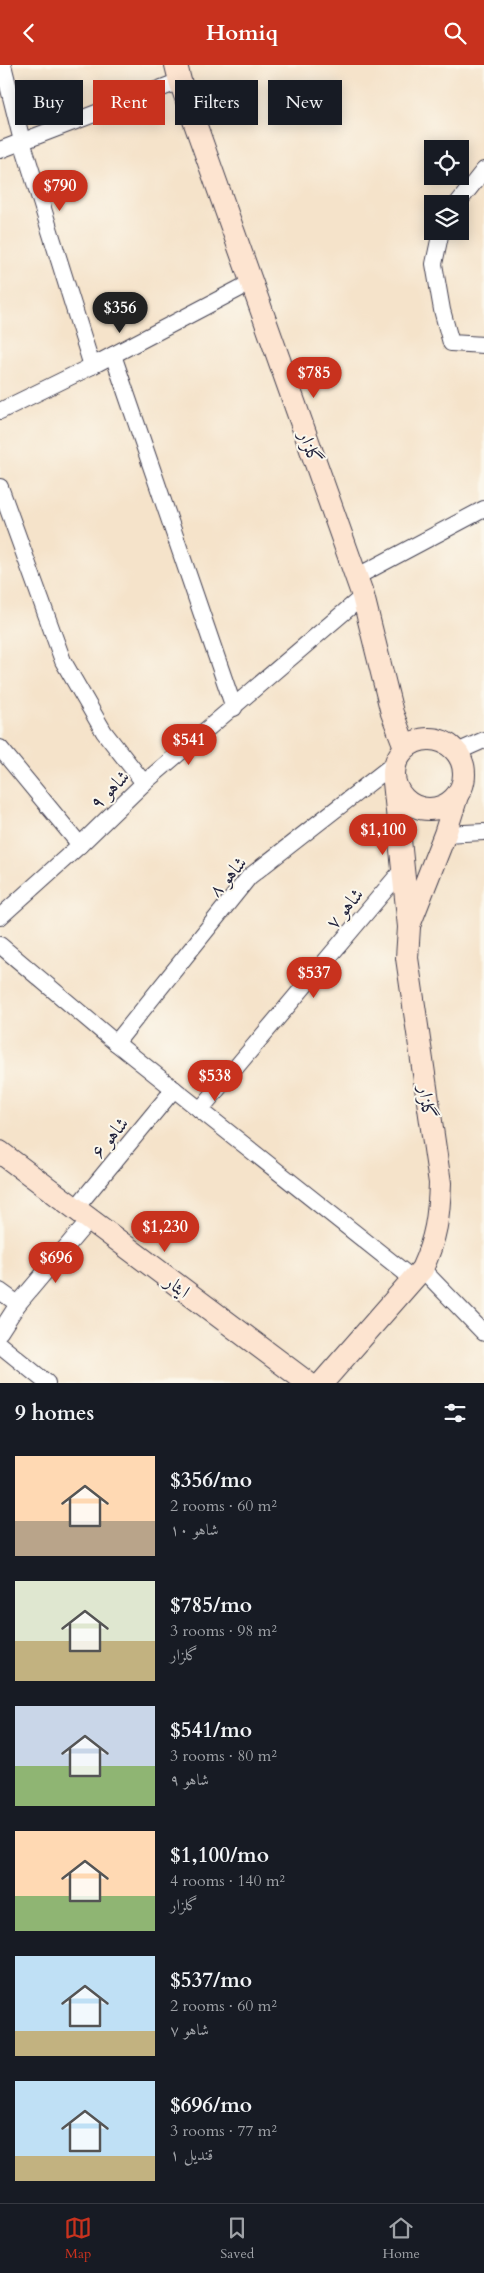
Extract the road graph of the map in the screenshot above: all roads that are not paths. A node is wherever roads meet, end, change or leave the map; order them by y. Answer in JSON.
{"nodes":[{"id":1,"x":3,"y":65,"type":"edge"},
{"id":2,"x":178,"y":73,"type":"edge"},
{"id":3,"x":22,"y":141,"type":"junction"},
{"id":4,"x":0,"y":150,"type":"edge"},
{"id":5,"x":484,"y":170,"type":"edge"},
{"id":6,"x":464,"y":195,"type":"edge"},
{"id":7,"x":439,"y":240,"type":"edge"},
{"id":8,"x":252,"y":282,"type":"junction"},
{"id":9,"x":484,"y":345,"type":"edge"},
{"id":10,"x":113,"y":355,"type":"junction"},
{"id":11,"x":92,"y":366,"type":"junction"},
{"id":12,"x":0,"y":411,"type":"edge"},
{"id":13,"x":0,"y":487,"type":"edge"},
{"id":14,"x":484,"y":509,"type":"edge"},
{"id":15,"x":359,"y":587,"type":"junction"},
{"id":16,"x":234,"y":708,"type":"junction"},
{"id":17,"x":484,"y":740,"type":"edge"},
{"id":18,"x":0,"y":748,"type":"edge"},
{"id":19,"x":457,"y":752,"type":"junction"},
{"id":20,"x":398,"y":764,"type":"junction"},
{"id":21,"x":144,"y":783,"type":"junction"},
{"id":22,"x":457,"y":796,"type":"junction"},
{"id":23,"x":484,"y":832,"type":"edge"},
{"id":24,"x":445,"y":834,"type":"junction"},
{"id":25,"x":80,"y":845,"type":"junction"},
{"id":26,"x":403,"y":869,"type":"junction"},
{"id":27,"x":0,"y":917,"type":"edge"},
{"id":28,"x":409,"y":927,"type":"junction"},
{"id":29,"x":0,"y":945,"type":"edge"},
{"id":30,"x":116,"y":1043,"type":"junction"},
{"id":31,"x":174,"y":1089,"type":"junction"},
{"id":32,"x":200,"y":1110,"type":"junction"},
{"id":33,"x":0,"y":1152,"type":"edge"},
{"id":34,"x":82,"y":1215,"type":"junction"},
{"id":35,"x":418,"y":1274,"type":"junction"},
{"id":36,"x":0,"y":1291,"type":"edge"},
{"id":37,"x":18,"y":1304,"type":"junction"},
{"id":38,"x":0,"y":1332,"type":"edge"},
{"id":39,"x":484,"y":1333,"type":"edge"},
{"id":40,"x":0,"y":1345,"type":"edge"},
{"id":41,"x":46,"y":1383,"type":"edge"},
{"id":42,"x":308,"y":1383,"type":"edge"},
{"id":43,"x":322,"y":1383,"type":"edge"}],
"edges":[{"from":1,"to":3,"type":"street"},
{"from":2,"to":3,"type":"street"},
{"from":2,"to":8,"type":"street","name":"گلزار"},
{"from":3,"to":4,"type":"street"},
{"from":3,"to":11,"type":"street"},
{"from":5,"to":6,"type":"street"},
{"from":7,"to":9,"type":"street"},
{"from":8,"to":10,"type":"street"},
{"from":8,"to":15,"type":"street","name":"گلزار"},
{"from":10,"to":11,"type":"street"},
{"from":10,"to":16,"type":"street"},
{"from":11,"to":12,"type":"street"},
{"from":13,"to":21,"type":"street"},
{"from":14,"to":15,"type":"street","name":"شاهو ۹"},
{"from":15,"to":16,"type":"street","name":"شاهو ۹"},
{"from":15,"to":20,"type":"street","name":"گلزار"},
{"from":16,"to":21,"type":"street","name":"شاهو ۹"},
{"from":17,"to":19,"type":"street"},
{"from":18,"to":25,"type":"street"},
{"from":19,"to":20,"type":"street"},
{"from":19,"to":22,"type":"street"},
{"from":20,"to":22,"type":"street"},
{"from":20,"to":26,"type":"street","name":"گلزار"},
{"from":20,"to":30,"type":"street","name":"شاهو ۸"},
{"from":21,"to":25,"type":"street","name":"شاهو ۹"},
{"from":22,"to":24,"type":"street"},
{"from":23,"to":24,"type":"street"},
{"from":24,"to":28,"type":"street"},
{"from":25,"to":27,"type":"street","name":"شاهو ۹"},
{"from":26,"to":28,"type":"street","name":"گلزار"},
{"from":26,"to":32,"type":"street","name":"شاهو ۷"},
{"from":28,"to":35,"type":"street","name":"گلزار"},
{"from":29,"to":30,"type":"street"},
{"from":30,"to":31,"type":"street"},
{"from":31,"to":32,"type":"street"},
{"from":31,"to":34,"type":"street","name":"شاهو ۶"},
{"from":32,"to":35,"type":"street"},
{"from":33,"to":34,"type":"street","name":"ایثار"},
{"from":34,"to":37,"type":"street","name":"شاهو ۶"},
{"from":34,"to":42,"type":"street","name":"ایثار"},
{"from":35,"to":39,"type":"street"},
{"from":35,"to":43,"type":"street","name":"گلزار"},
{"from":36,"to":37,"type":"street"},
{"from":37,"to":38,"type":"street","name":"شاهو ۶"},
{"from":40,"to":41,"type":"street"}]}
